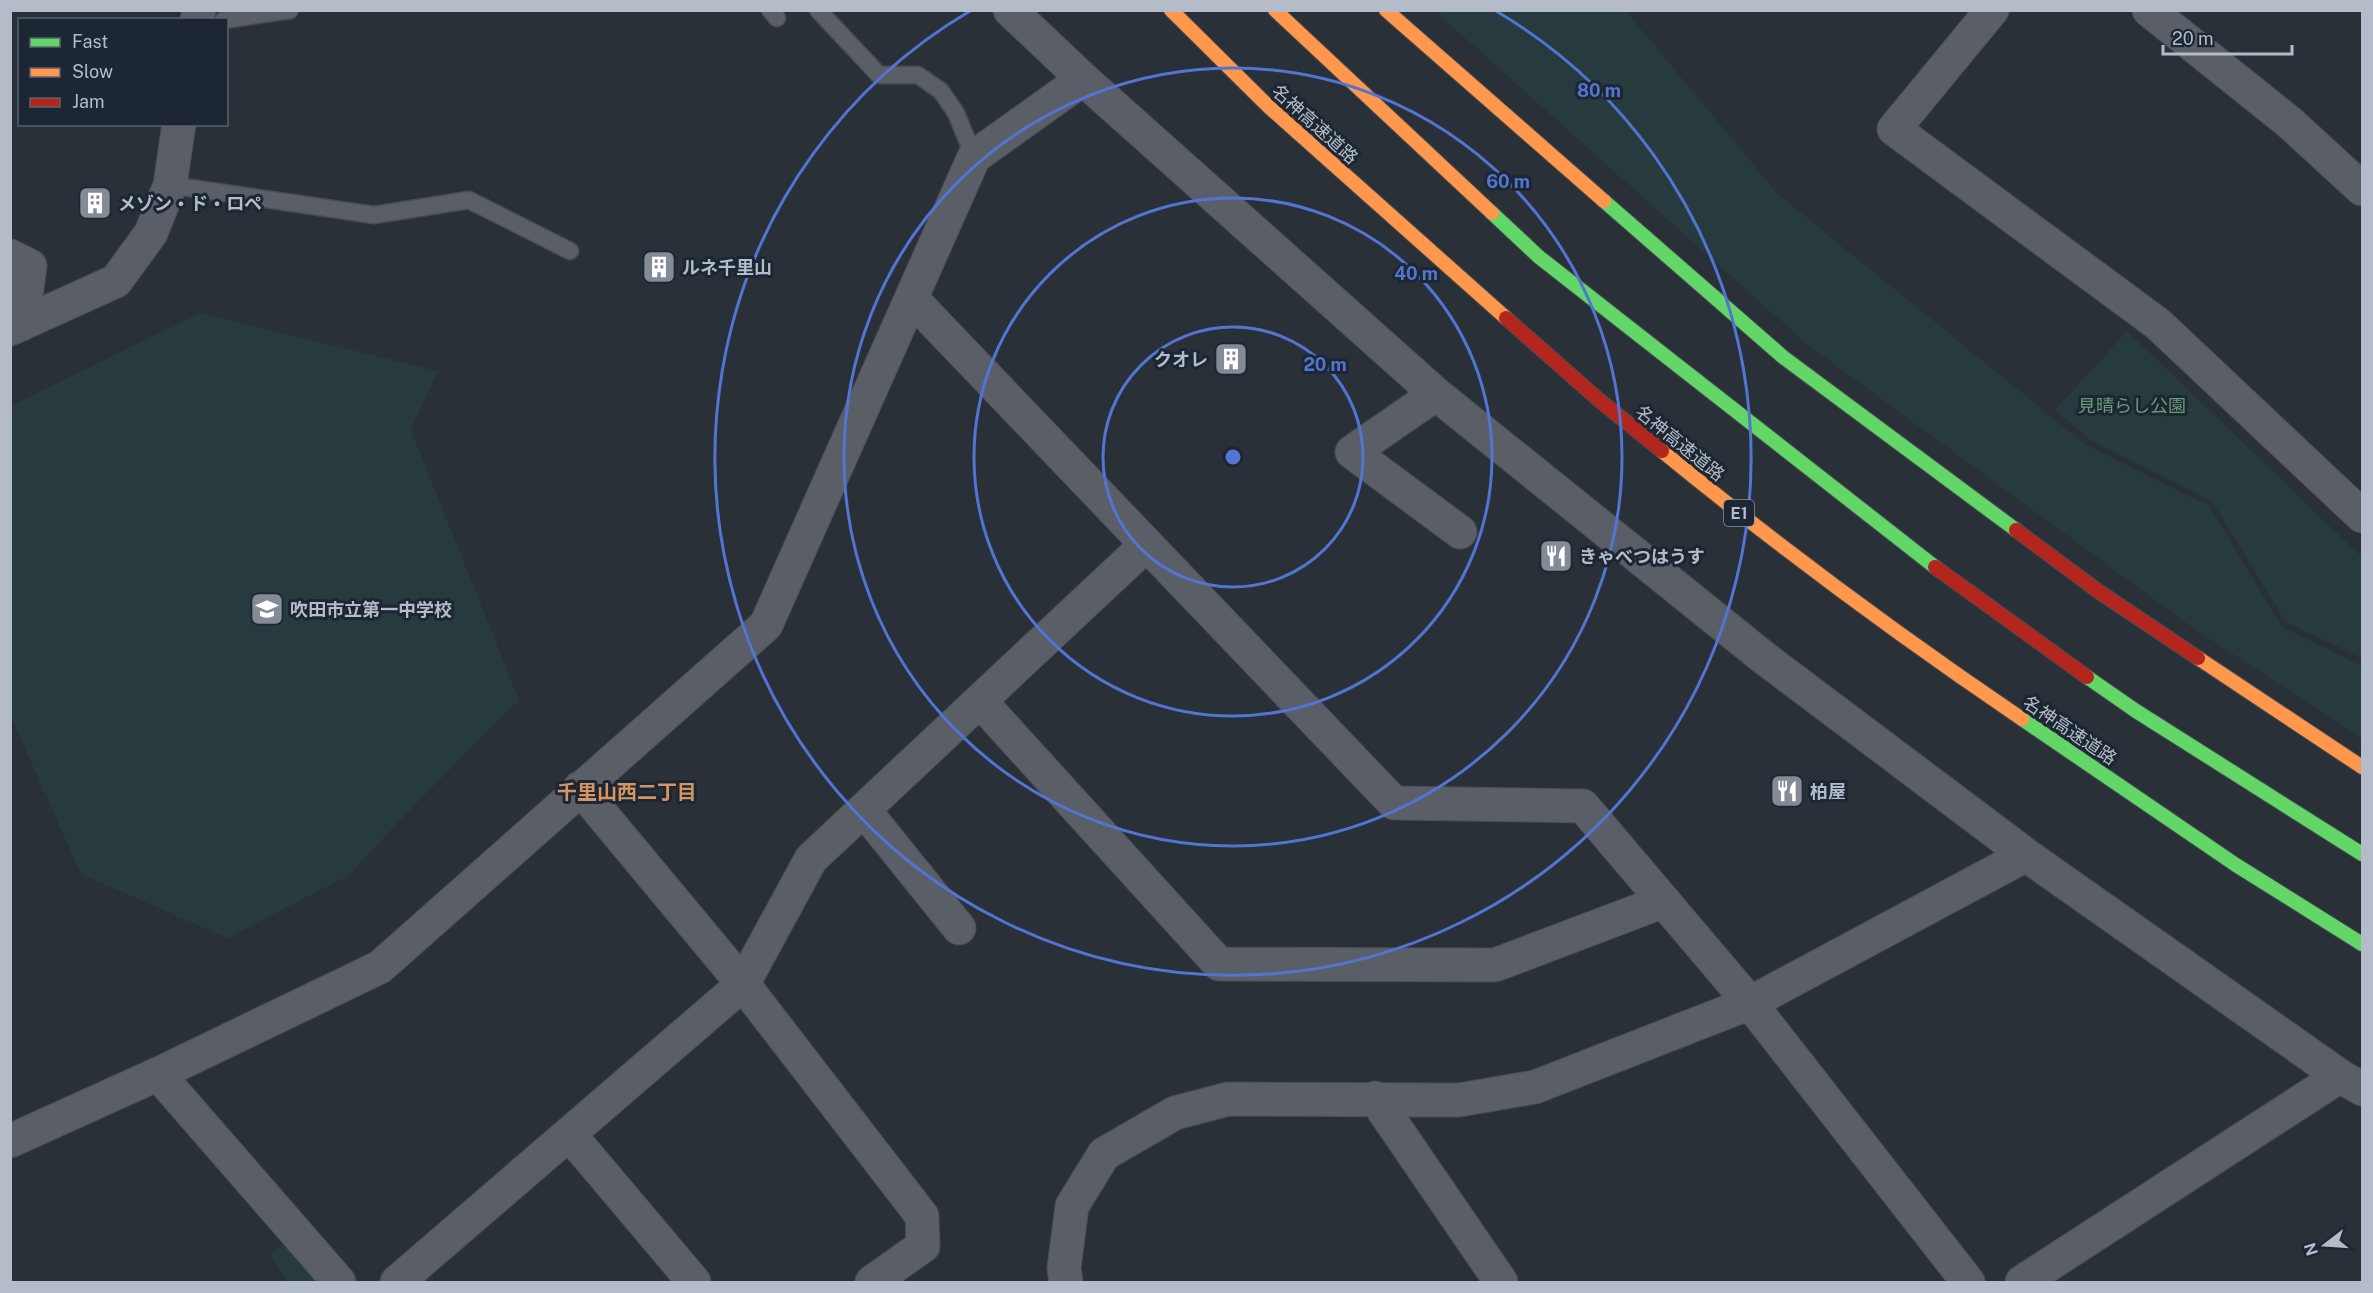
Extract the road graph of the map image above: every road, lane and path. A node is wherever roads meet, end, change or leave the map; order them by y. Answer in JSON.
{"nodes":[{"id":1,"x":290,"y":10,"type":"edge"},
{"id":2,"x":818,"y":10,"type":"edge"},
{"id":3,"x":1010,"y":10,"type":"edge"},
{"id":4,"x":1171,"y":10,"type":"edge"},
{"id":5,"x":1275,"y":10,"type":"edge"},
{"id":6,"x":1386,"y":10,"type":"edge"},
{"id":7,"x":1992,"y":10,"type":"edge"},
{"id":8,"x":2149,"y":10,"type":"edge"},
{"id":9,"x":228,"y":19,"type":"edge"},
{"id":10,"x":1083,"y":79,"type":"junction"},
{"id":11,"x":179,"y":126,"type":"edge"},
{"id":12,"x":974,"y":157,"type":"junction"},
{"id":13,"x":170,"y":184,"type":"junction"},
{"id":14,"x":2362,"y":189,"type":"edge"},
{"id":15,"x":570,"y":251,"type":"dead end"},
{"id":16,"x":10,"y":255,"type":"edge"},
{"id":17,"x":913,"y":300,"type":"junction"},
{"id":18,"x":16,"y":327,"type":"edge"},
{"id":19,"x":1436,"y":394,"type":"junction"},
{"id":20,"x":2362,"y":516,"type":"edge"},
{"id":21,"x":1460,"y":532,"type":"dead end"},
{"id":22,"x":1146,"y":545,"type":"junction"},
{"id":23,"x":980,"y":700,"type":"junction"},
{"id":24,"x":2362,"y":767,"type":"edge"},
{"id":25,"x":580,"y":788,"type":"junction"},
{"id":26,"x":864,"y":810,"type":"junction"},
{"id":27,"x":2362,"y":854,"type":"edge"},
{"id":28,"x":2026,"y":855,"type":"junction"},
{"id":29,"x":1664,"y":901,"type":"junction"},
{"id":30,"x":959,"y":928,"type":"dead end"},
{"id":31,"x":2362,"y":944,"type":"edge"},
{"id":32,"x":743,"y":984,"type":"junction"},
{"id":33,"x":1750,"y":1004,"type":"junction"},
{"id":34,"x":158,"y":1074,"type":"junction"},
{"id":35,"x":2351,"y":1083,"type":"edge"},
{"id":36,"x":1375,"y":1098,"type":"junction"},
{"id":37,"x":570,"y":1135,"type":"junction"},
{"id":38,"x":10,"y":1141,"type":"edge"},
{"id":39,"x":339,"y":1282,"type":"edge"},
{"id":40,"x":398,"y":1282,"type":"edge"},
{"id":41,"x":694,"y":1282,"type":"edge"},
{"id":42,"x":872,"y":1282,"type":"edge"},
{"id":43,"x":1066,"y":1282,"type":"edge"},
{"id":44,"x":1501,"y":1282,"type":"edge"},
{"id":45,"x":1968,"y":1282,"type":"edge"},
{"id":46,"x":2022,"y":1282,"type":"edge"}],
"edges":[{"from":1,"to":9,"type":"lane"},
{"from":2,"to":12,"type":"lane"},
{"from":3,"to":10,"type":"street"},
{"from":4,"to":31,"type":"main road","name":"名神高速道路","number":"E1"},
{"from":5,"to":27,"type":"main road"},
{"from":6,"to":24,"type":"main road"},
{"from":7,"to":20,"type":"street"},
{"from":8,"to":14,"type":"street"},
{"from":10,"to":12,"type":"street"},
{"from":10,"to":19,"type":"street"},
{"from":11,"to":13,"type":"street"},
{"from":12,"to":17,"type":"street"},
{"from":13,"to":15,"type":"lane"},
{"from":13,"to":18,"type":"street"},
{"from":16,"to":18,"type":"street"},
{"from":17,"to":22,"type":"street"},
{"from":17,"to":25,"type":"street"},
{"from":19,"to":21,"type":"street"},
{"from":19,"to":28,"type":"street"},
{"from":22,"to":23,"type":"street"},
{"from":22,"to":29,"type":"street"},
{"from":23,"to":26,"type":"street"},
{"from":23,"to":29,"type":"street"},
{"from":25,"to":32,"type":"street"},
{"from":25,"to":34,"type":"street"},
{"from":26,"to":30,"type":"street"},
{"from":26,"to":32,"type":"street"},
{"from":28,"to":33,"type":"street"},
{"from":28,"to":35,"type":"street"},
{"from":29,"to":33,"type":"street"},
{"from":32,"to":37,"type":"street"},
{"from":32,"to":42,"type":"street"},
{"from":33,"to":36,"type":"street"},
{"from":33,"to":45,"type":"street"},
{"from":34,"to":38,"type":"street"},
{"from":34,"to":39,"type":"street"},
{"from":35,"to":46,"type":"street"},
{"from":36,"to":43,"type":"street"},
{"from":36,"to":44,"type":"street"},
{"from":37,"to":40,"type":"street"},
{"from":37,"to":41,"type":"street"}]}
